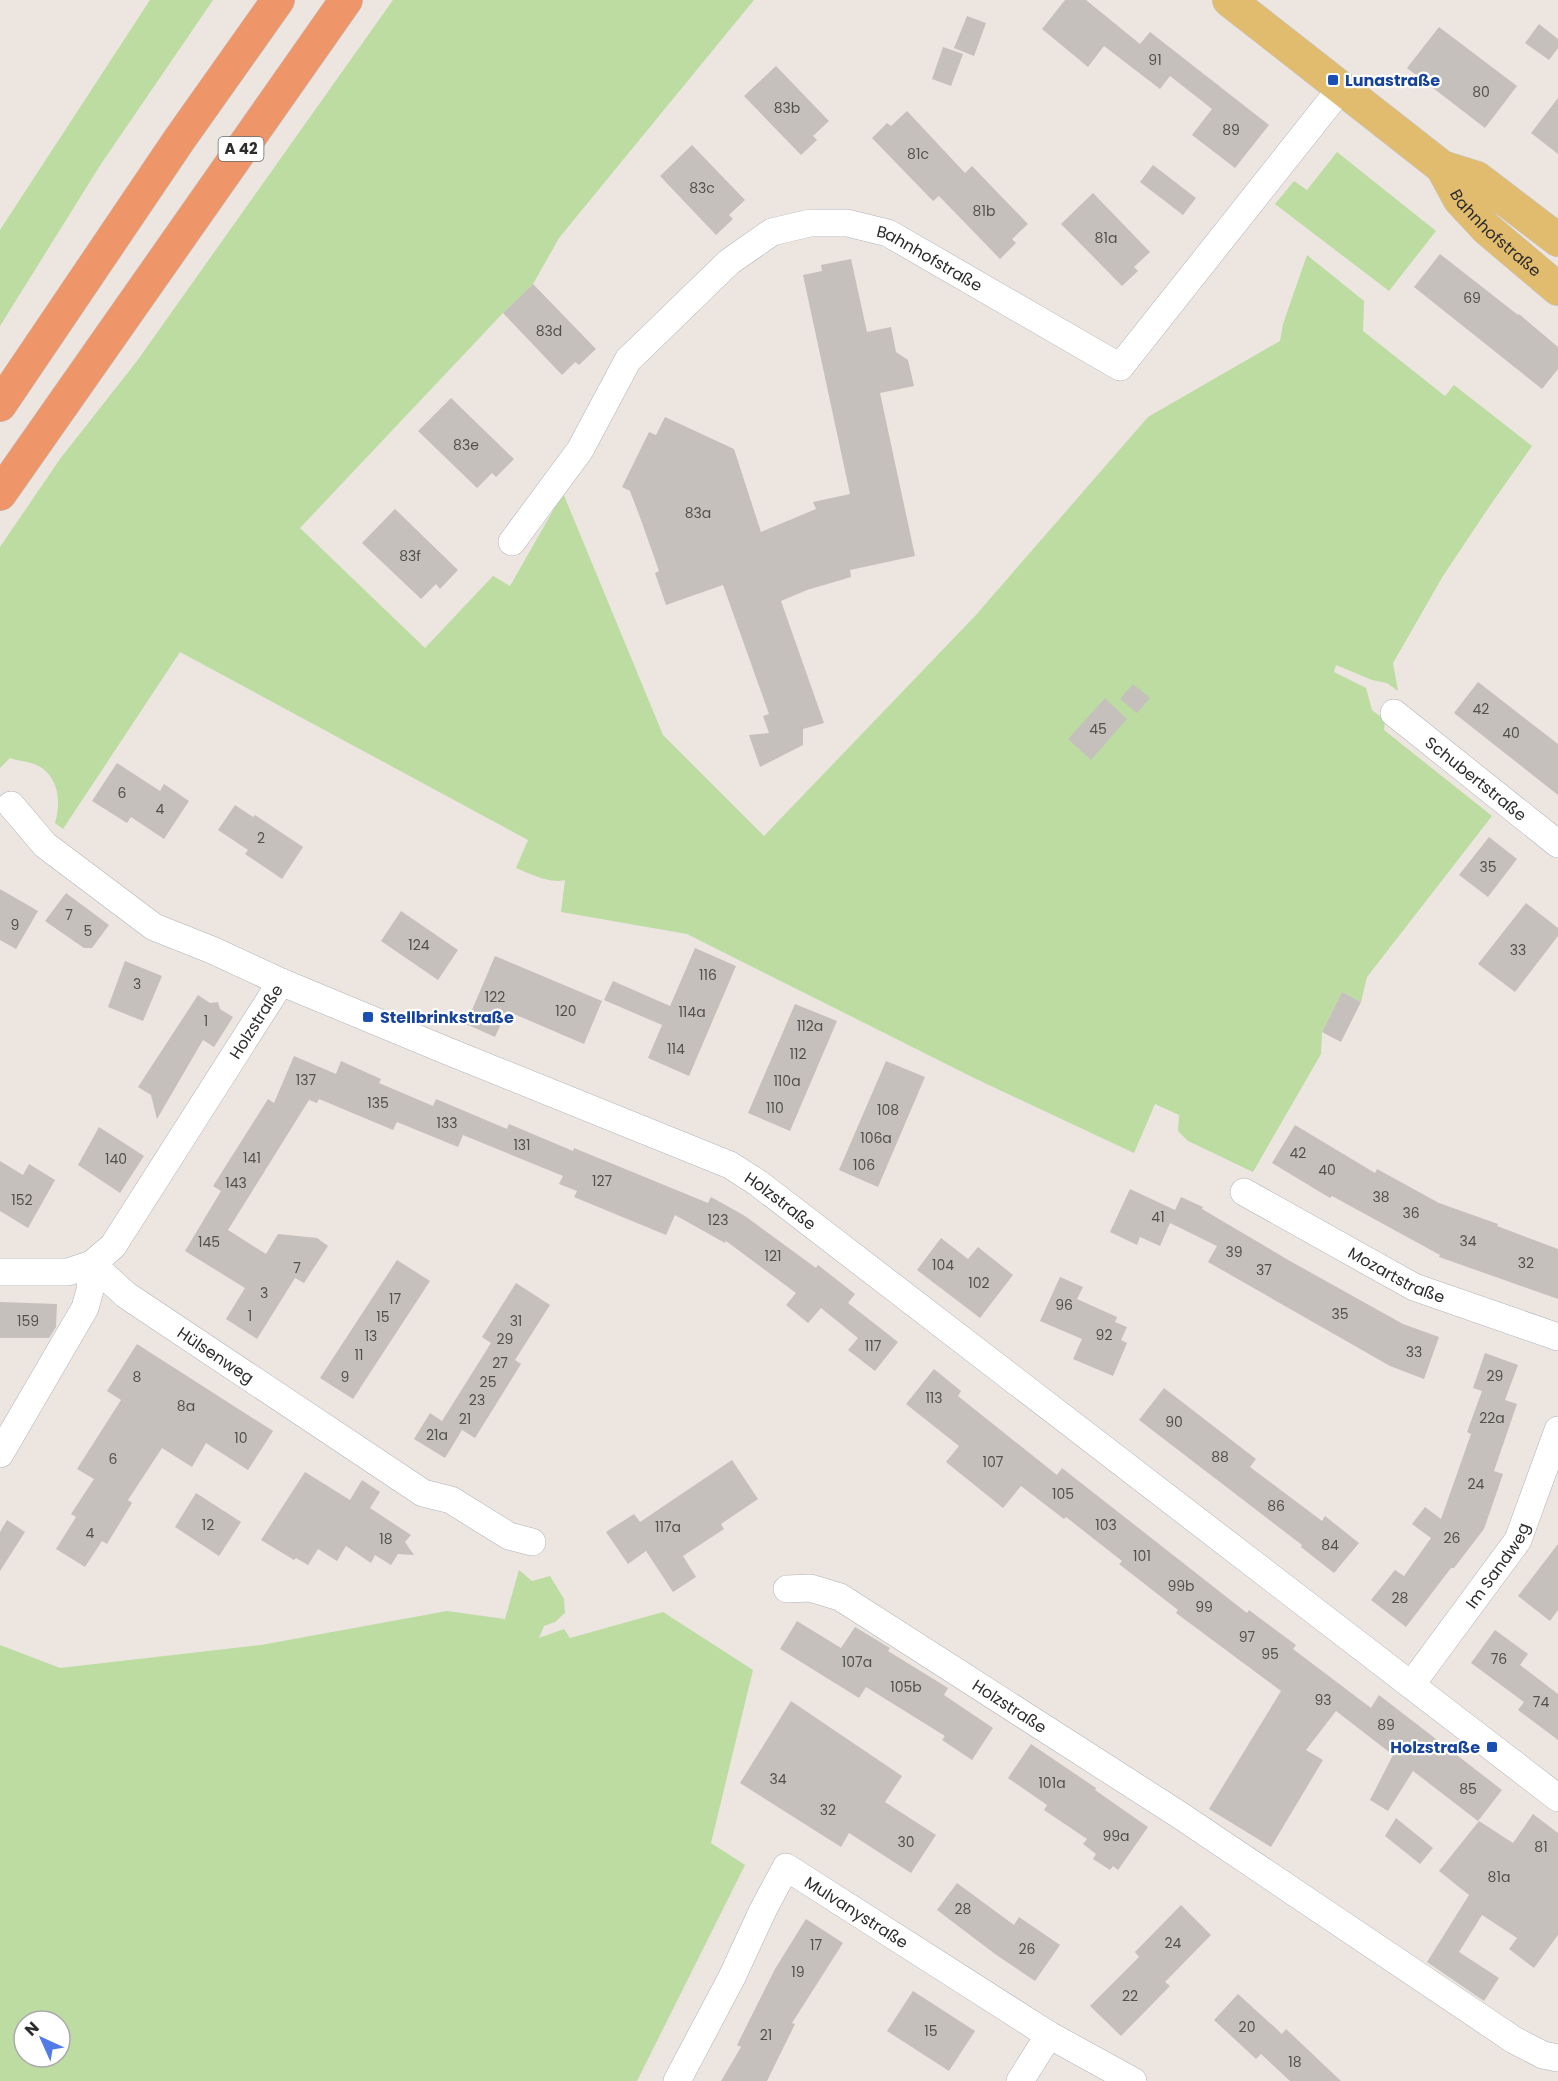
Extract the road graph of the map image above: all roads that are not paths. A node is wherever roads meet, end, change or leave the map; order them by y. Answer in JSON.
{"nodes":[{"id":1,"x":278,"y":0,"type":"edge"},
{"id":2,"x":346,"y":0,"type":"edge"},
{"id":3,"x":1229,"y":0,"type":"edge"},
{"id":4,"x":1342,"y":87,"type":"junction"},
{"id":5,"x":1442,"y":167,"type":"junction"},
{"id":6,"x":1558,"y":240,"type":"edge"},
{"id":7,"x":1558,"y":289,"type":"edge"},
{"id":8,"x":0,"y":405,"type":"edge"},
{"id":9,"x":0,"y":494,"type":"edge"},
{"id":10,"x":512,"y":542,"type":"dead end"},
{"id":11,"x":1394,"y":713,"type":"dead end"},
{"id":12,"x":11,"y":805,"type":"dead end"},
{"id":13,"x":1558,"y":844,"type":"edge"},
{"id":14,"x":281,"y":982,"type":"junction"},
{"id":15,"x":1245,"y":1192,"type":"dead end"},
{"id":16,"x":92,"y":1264,"type":"junction"},
{"id":17,"x":0,"y":1272,"type":"edge"},
{"id":18,"x":1558,"y":1337,"type":"edge"},
{"id":19,"x":1558,"y":1430,"type":"edge"},
{"id":20,"x":0,"y":1454,"type":"edge"},
{"id":21,"x":532,"y":1542,"type":"dead end"},
{"id":22,"x":787,"y":1589,"type":"dead end"},
{"id":23,"x":1411,"y":1685,"type":"junction"},
{"id":24,"x":1558,"y":1798,"type":"edge"},
{"id":25,"x":1049,"y":2035,"type":"junction"},
{"id":26,"x":1558,"y":2058,"type":"edge"},
{"id":27,"x":677,"y":2081,"type":"edge"},
{"id":28,"x":1020,"y":2081,"type":"edge"},
{"id":29,"x":1133,"y":2081,"type":"edge"}],
"edges":[{"from":1,"to":8,"type":"highway"},
{"from":2,"to":9,"type":"highway","number":"A 42"},
{"from":3,"to":4,"type":"main road","name":"Bahnhofstraße"},
{"from":4,"to":5,"type":"main road","name":"Bahnhofstraße"},
{"from":4,"to":10,"type":"street","name":"Bahnhofstraße"},
{"from":5,"to":6,"type":"main road","name":"Bahnhofstraße"},
{"from":5,"to":7,"type":"main road","name":"Bahnhofstraße"},
{"from":11,"to":13,"type":"street","name":"Schubertstraße"},
{"from":12,"to":14,"type":"street"},
{"from":14,"to":16,"type":"street","name":"Holzstraße"},
{"from":14,"to":23,"type":"street","name":"Holzstraße"},
{"from":15,"to":18,"type":"street","name":"Mozartstraße"},
{"from":16,"to":17,"type":"street","name":"Holzstraße"},
{"from":16,"to":20,"type":"street"},
{"from":16,"to":21,"type":"street","name":"Hülsenweg"},
{"from":19,"to":23,"type":"street","name":"Im Sandweg"},
{"from":22,"to":26,"type":"street","name":"Holzstraße"},
{"from":23,"to":24,"type":"street","name":"Holzstraße"},
{"from":25,"to":27,"type":"street","name":"Mulvanystraße"},
{"from":25,"to":28,"type":"street"},
{"from":25,"to":29,"type":"street","name":"Mulvanystraße"}]}
